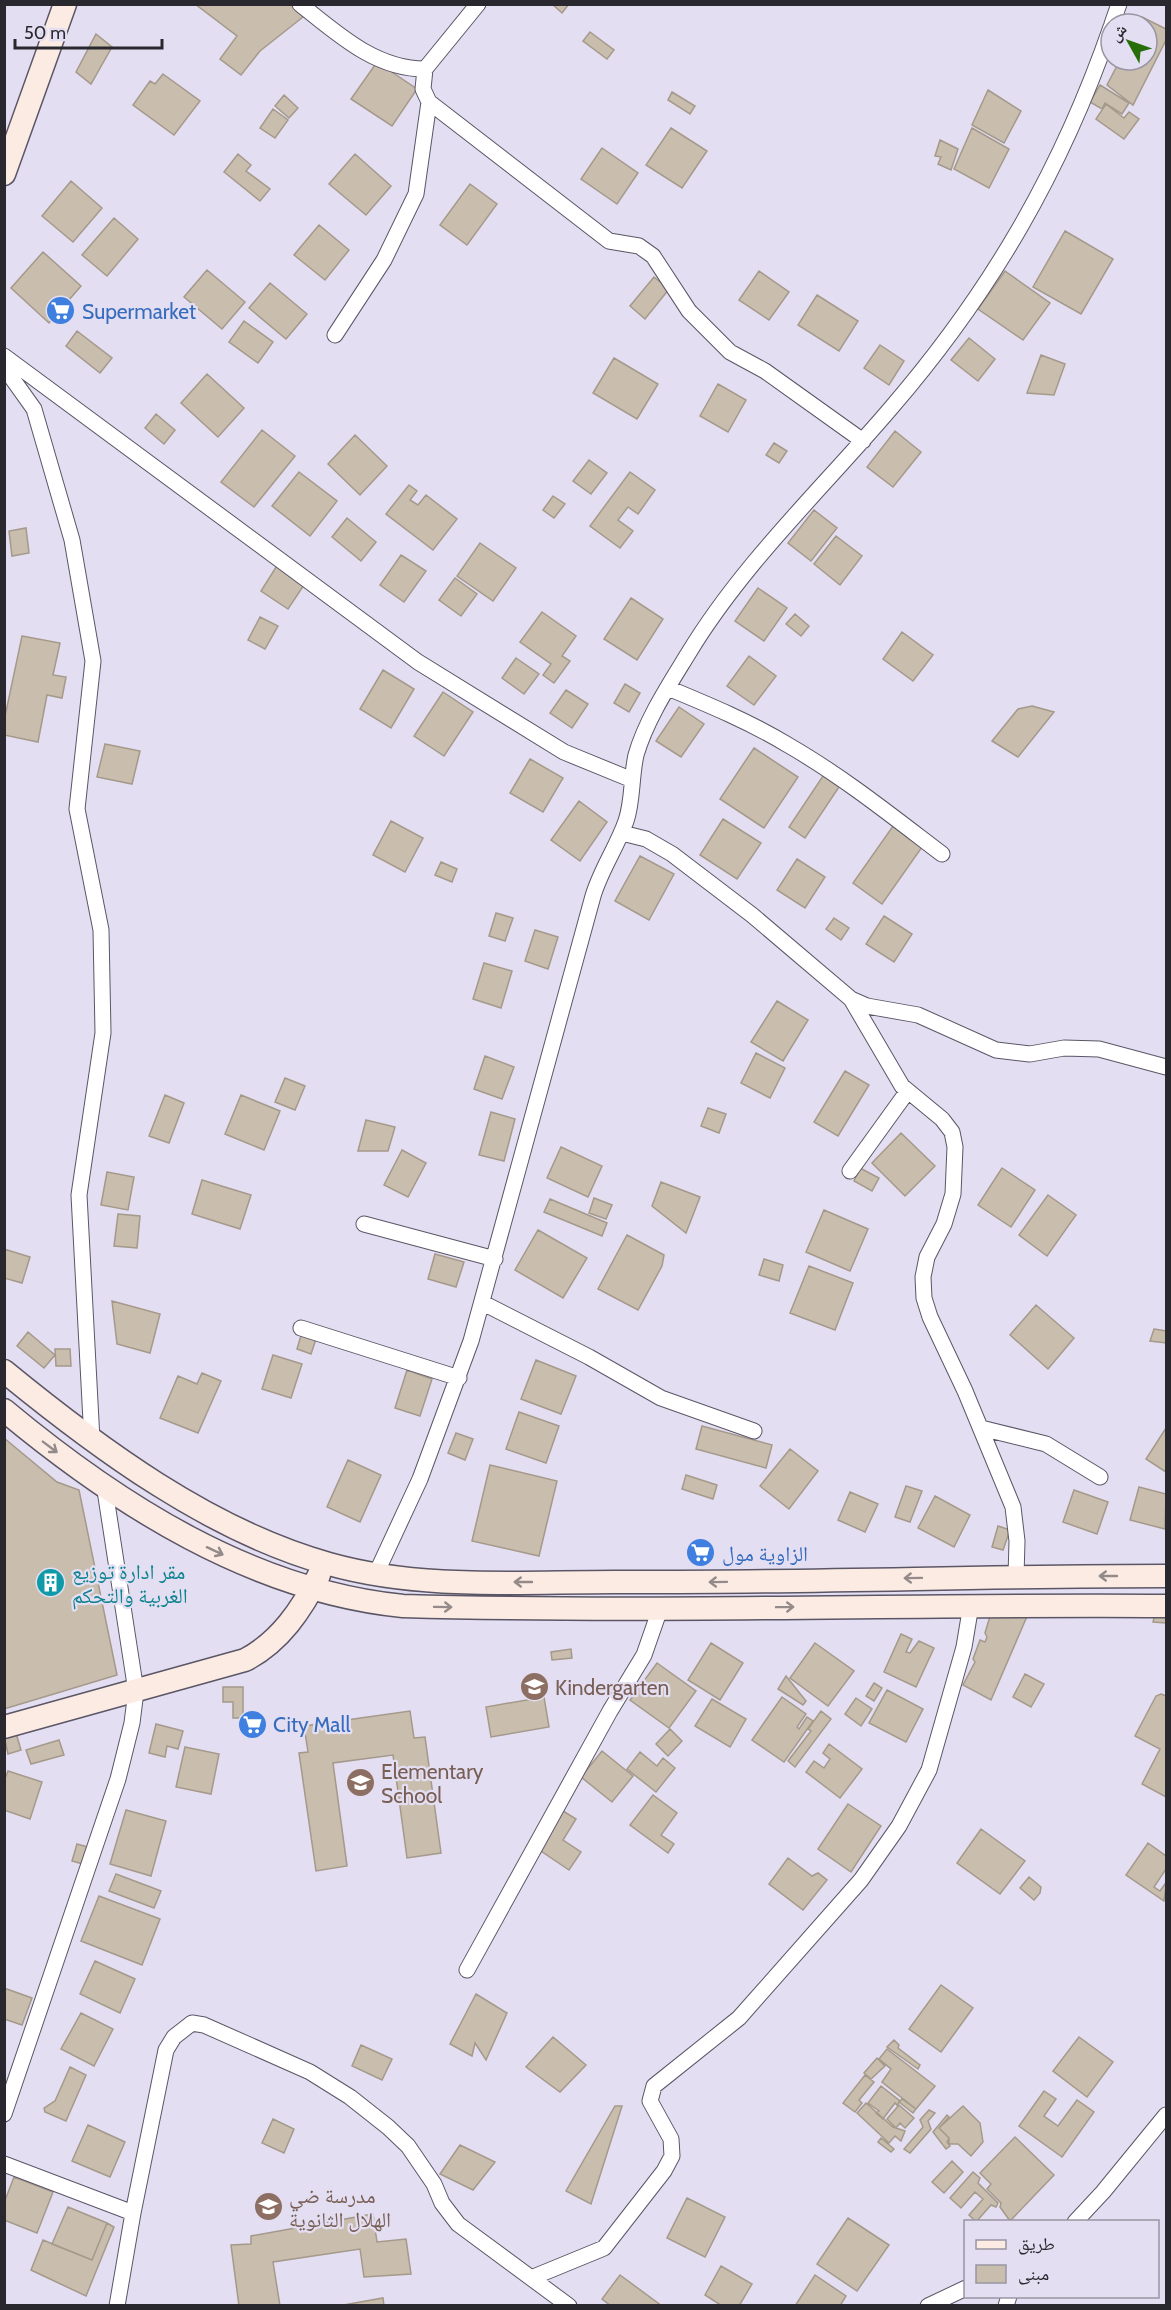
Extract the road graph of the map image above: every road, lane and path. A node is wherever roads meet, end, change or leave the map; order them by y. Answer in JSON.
{"nodes":[{"id":1,"x":65,"y":4,"type":"edge"},
{"id":2,"x":300,"y":4,"type":"edge"},
{"id":3,"x":478,"y":4,"type":"edge"},
{"id":4,"x":1099,"y":58,"type":"edge"},
{"id":5,"x":425,"y":69,"type":"junction"},
{"id":6,"x":429,"y":102,"type":"junction"},
{"id":7,"x":4,"y":174,"type":"edge"},
{"id":8,"x":334,"y":335,"type":"dead end"},
{"id":9,"x":4,"y":356,"type":"edge"},
{"id":10,"x":4,"y":367,"type":"edge"},
{"id":11,"x":863,"y":441,"type":"junction"},
{"id":12,"x":668,"y":688,"type":"junction"},
{"id":13,"x":630,"y":779,"type":"junction"},
{"id":14,"x":622,"y":833,"type":"junction"},
{"id":15,"x":942,"y":854,"type":"dead end"},
{"id":16,"x":850,"y":999,"type":"junction"},
{"id":17,"x":1167,"y":1067,"type":"edge"},
{"id":18,"x":907,"y":1092,"type":"junction"},
{"id":19,"x":850,"y":1171,"type":"dead end"},
{"id":20,"x":364,"y":1224,"type":"dead end"},
{"id":21,"x":495,"y":1259,"type":"junction"},
{"id":22,"x":483,"y":1303,"type":"junction"},
{"id":23,"x":301,"y":1328,"type":"dead end"},
{"id":24,"x":4,"y":1371,"type":"edge"},
{"id":25,"x":459,"y":1378,"type":"junction"},
{"id":26,"x":4,"y":1410,"type":"edge"},
{"id":27,"x":981,"y":1428,"type":"junction"},
{"id":28,"x":754,"y":1431,"type":"dead end"},
{"id":29,"x":92,"y":1440,"type":"junction"},
{"id":30,"x":1100,"y":1477,"type":"dead end"},
{"id":31,"x":104,"y":1484,"type":"junction"},
{"id":32,"x":325,"y":1563,"type":"junction"},
{"id":33,"x":1167,"y":1575,"type":"edge"},
{"id":34,"x":375,"y":1576,"type":"junction"},
{"id":35,"x":1016,"y":1576,"type":"junction"},
{"id":36,"x":406,"y":1578,"type":"junction"},
{"id":37,"x":313,"y":1588,"type":"junction"},
{"id":38,"x":971,"y":1605,"type":"junction"},
{"id":39,"x":403,"y":1606,"type":"junction"},
{"id":40,"x":1167,"y":1606,"type":"edge"},
{"id":41,"x":660,"y":1609,"type":"junction"},
{"id":42,"x":136,"y":1691,"type":"junction"},
{"id":43,"x":4,"y":1727,"type":"edge"},
{"id":44,"x":468,"y":1970,"type":"dead end"},
{"id":45,"x":4,"y":2114,"type":"edge"},
{"id":46,"x":1167,"y":2115,"type":"edge"},
{"id":47,"x":4,"y":2164,"type":"edge"},
{"id":48,"x":132,"y":2213,"type":"junction"},
{"id":49,"x":1077,"y":2220,"type":"edge"},
{"id":50,"x":531,"y":2278,"type":"junction"},
{"id":51,"x":964,"y":2289,"type":"edge"},
{"id":52,"x":117,"y":2306,"type":"edge"},
{"id":53,"x":569,"y":2306,"type":"edge"},
{"id":54,"x":928,"y":2306,"type":"edge"}],
"edges":[{"from":1,"to":7,"type":"main road"},
{"from":2,"to":5,"type":"street"},
{"from":3,"to":5,"type":"street"},
{"from":4,"to":11,"type":"street"},
{"from":5,"to":6,"type":"street"},
{"from":6,"to":8,"type":"street"},
{"from":6,"to":11,"type":"street"},
{"from":9,"to":13,"type":"street"},
{"from":10,"to":29,"type":"street"},
{"from":11,"to":12,"type":"street"},
{"from":12,"to":13,"type":"street"},
{"from":12,"to":15,"type":"street"},
{"from":13,"to":14,"type":"street"},
{"from":14,"to":16,"type":"street"},
{"from":14,"to":21,"type":"street"},
{"from":16,"to":17,"type":"street"},
{"from":16,"to":18,"type":"street"},
{"from":18,"to":19,"type":"street"},
{"from":18,"to":27,"type":"street"},
{"from":20,"to":21,"type":"street"},
{"from":21,"to":22,"type":"street"},
{"from":22,"to":25,"type":"street"},
{"from":22,"to":28,"type":"street"},
{"from":23,"to":25,"type":"street"},
{"from":24,"to":29,"type":"main road"},
{"from":25,"to":34,"type":"street"},
{"from":26,"to":31,"type":"main road","one_way":true},
{"from":27,"to":30,"type":"street"},
{"from":27,"to":35,"type":"street"},
{"from":29,"to":32,"type":"main road"},
{"from":31,"to":37,"type":"main road","one_way":true},
{"from":31,"to":42,"type":"street"},
{"from":32,"to":34,"type":"main road"},
{"from":32,"to":37,"type":"main road"},
{"from":33,"to":35,"type":"main road","one_way":true},
{"from":34,"to":36,"type":"main road"},
{"from":35,"to":36,"type":"main road","one_way":true},
{"from":36,"to":39,"type":"main road"},
{"from":37,"to":39,"type":"main road"},
{"from":37,"to":42,"type":"main road"},
{"from":38,"to":40,"type":"main road"},
{"from":41,"to":38,"type":"main road","one_way":true},
{"from":38,"to":50,"type":"street"},
{"from":39,"to":41,"type":"main road","one_way":true},
{"from":41,"to":44,"type":"street"},
{"from":42,"to":43,"type":"main road"},
{"from":42,"to":45,"type":"street"},
{"from":46,"to":49,"type":"street"},
{"from":47,"to":48,"type":"street"},
{"from":48,"to":50,"type":"street"},
{"from":48,"to":52,"type":"street"},
{"from":50,"to":53,"type":"street"},
{"from":51,"to":54,"type":"street"}]}
